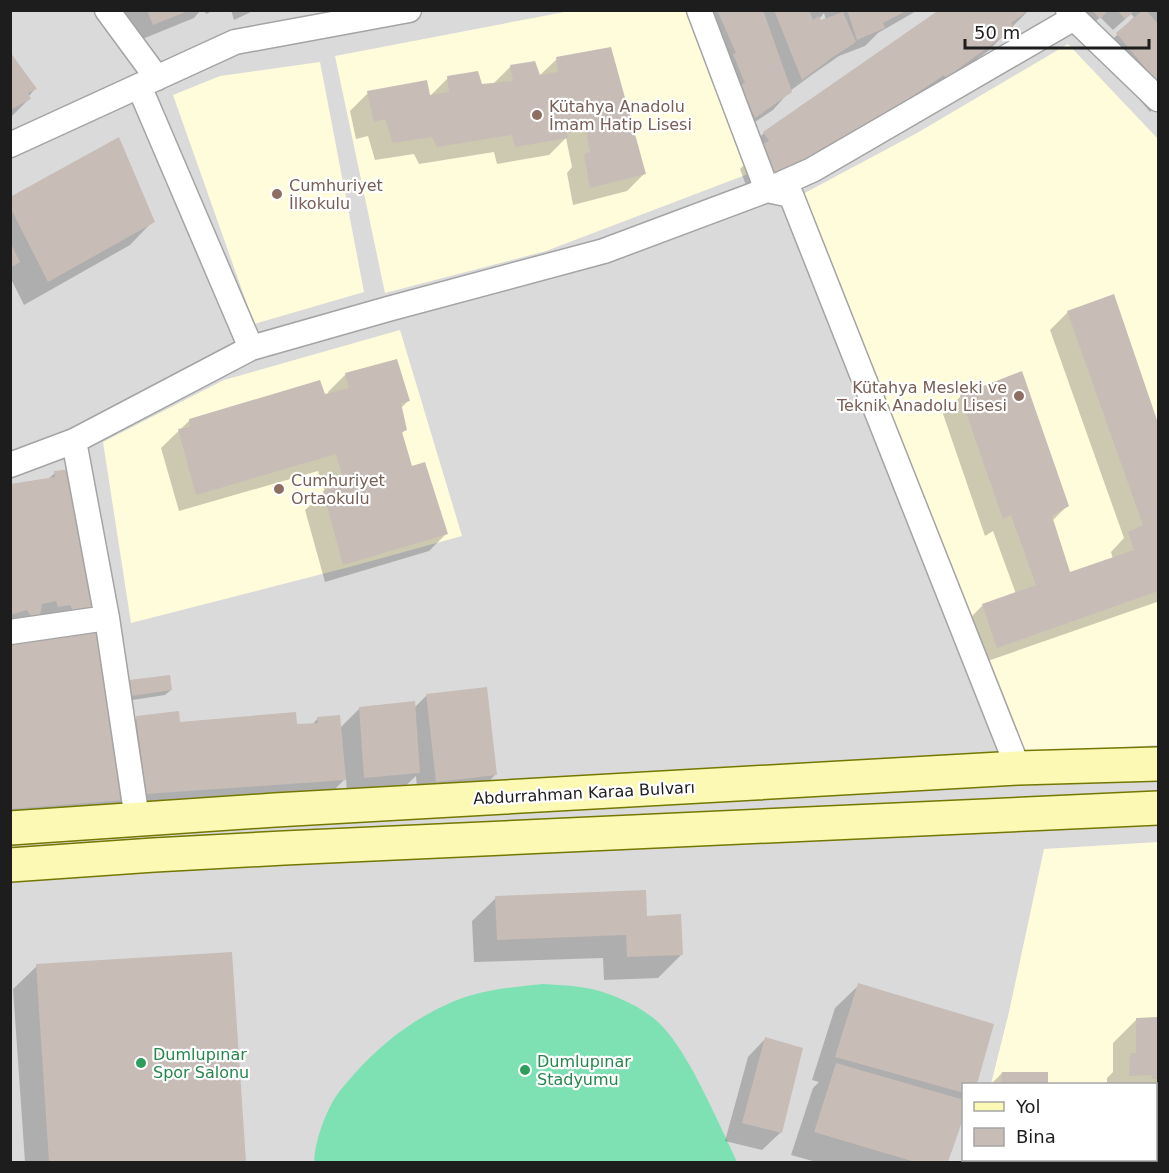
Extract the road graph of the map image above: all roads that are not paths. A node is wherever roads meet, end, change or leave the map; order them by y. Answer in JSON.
{"nodes":[{"id":1,"x":108,"y":10,"type":"edge"},
{"id":2,"x":409,"y":10,"type":"edge"},
{"id":3,"x":699,"y":10,"type":"edge"},
{"id":4,"x":376,"y":13,"type":"edge"},
{"id":5,"x":1071,"y":14,"type":"edge"},
{"id":6,"x":148,"y":82,"type":"junction"},
{"id":7,"x":1158,"y":99,"type":"edge"},
{"id":8,"x":10,"y":145,"type":"edge"},
{"id":9,"x":767,"y":190,"type":"junction"},
{"id":10,"x":251,"y":348,"type":"junction"},
{"id":11,"x":74,"y":441,"type":"junction"},
{"id":12,"x":10,"y":465,"type":"edge"},
{"id":13,"x":107,"y":618,"type":"junction"},
{"id":14,"x":10,"y":632,"type":"edge"},
{"id":15,"x":1158,"y":764,"type":"edge"},
{"id":16,"x":1018,"y":768,"type":"junction"},
{"id":17,"x":1158,"y":808,"type":"edge"},
{"id":18,"x":137,"y":819,"type":"junction"},
{"id":19,"x":10,"y":828,"type":"edge"},
{"id":20,"x":10,"y":865,"type":"edge"}],
"edges":[{"from":1,"to":6,"type":"street"},
{"from":2,"to":4,"type":"street"},
{"from":3,"to":9,"type":"street"},
{"from":4,"to":6,"type":"street"},
{"from":5,"to":7,"type":"street"},
{"from":5,"to":9,"type":"street"},
{"from":6,"to":8,"type":"street"},
{"from":6,"to":10,"type":"street"},
{"from":9,"to":10,"type":"street"},
{"from":9,"to":16,"type":"street"},
{"from":10,"to":11,"type":"street"},
{"from":11,"to":12,"type":"street"},
{"from":11,"to":13,"type":"street"},
{"from":13,"to":14,"type":"street"},
{"from":13,"to":18,"type":"street"},
{"from":15,"to":16,"type":"main road","name":"Abdurrahman Karaa Bulvarı"},
{"from":16,"to":18,"type":"main road","name":"Abdurrahman Karaa Bulvarı"},
{"from":17,"to":20,"type":"main road"},
{"from":18,"to":19,"type":"main road","name":"Abdurrahman Karaa Bulvarı"}]}
